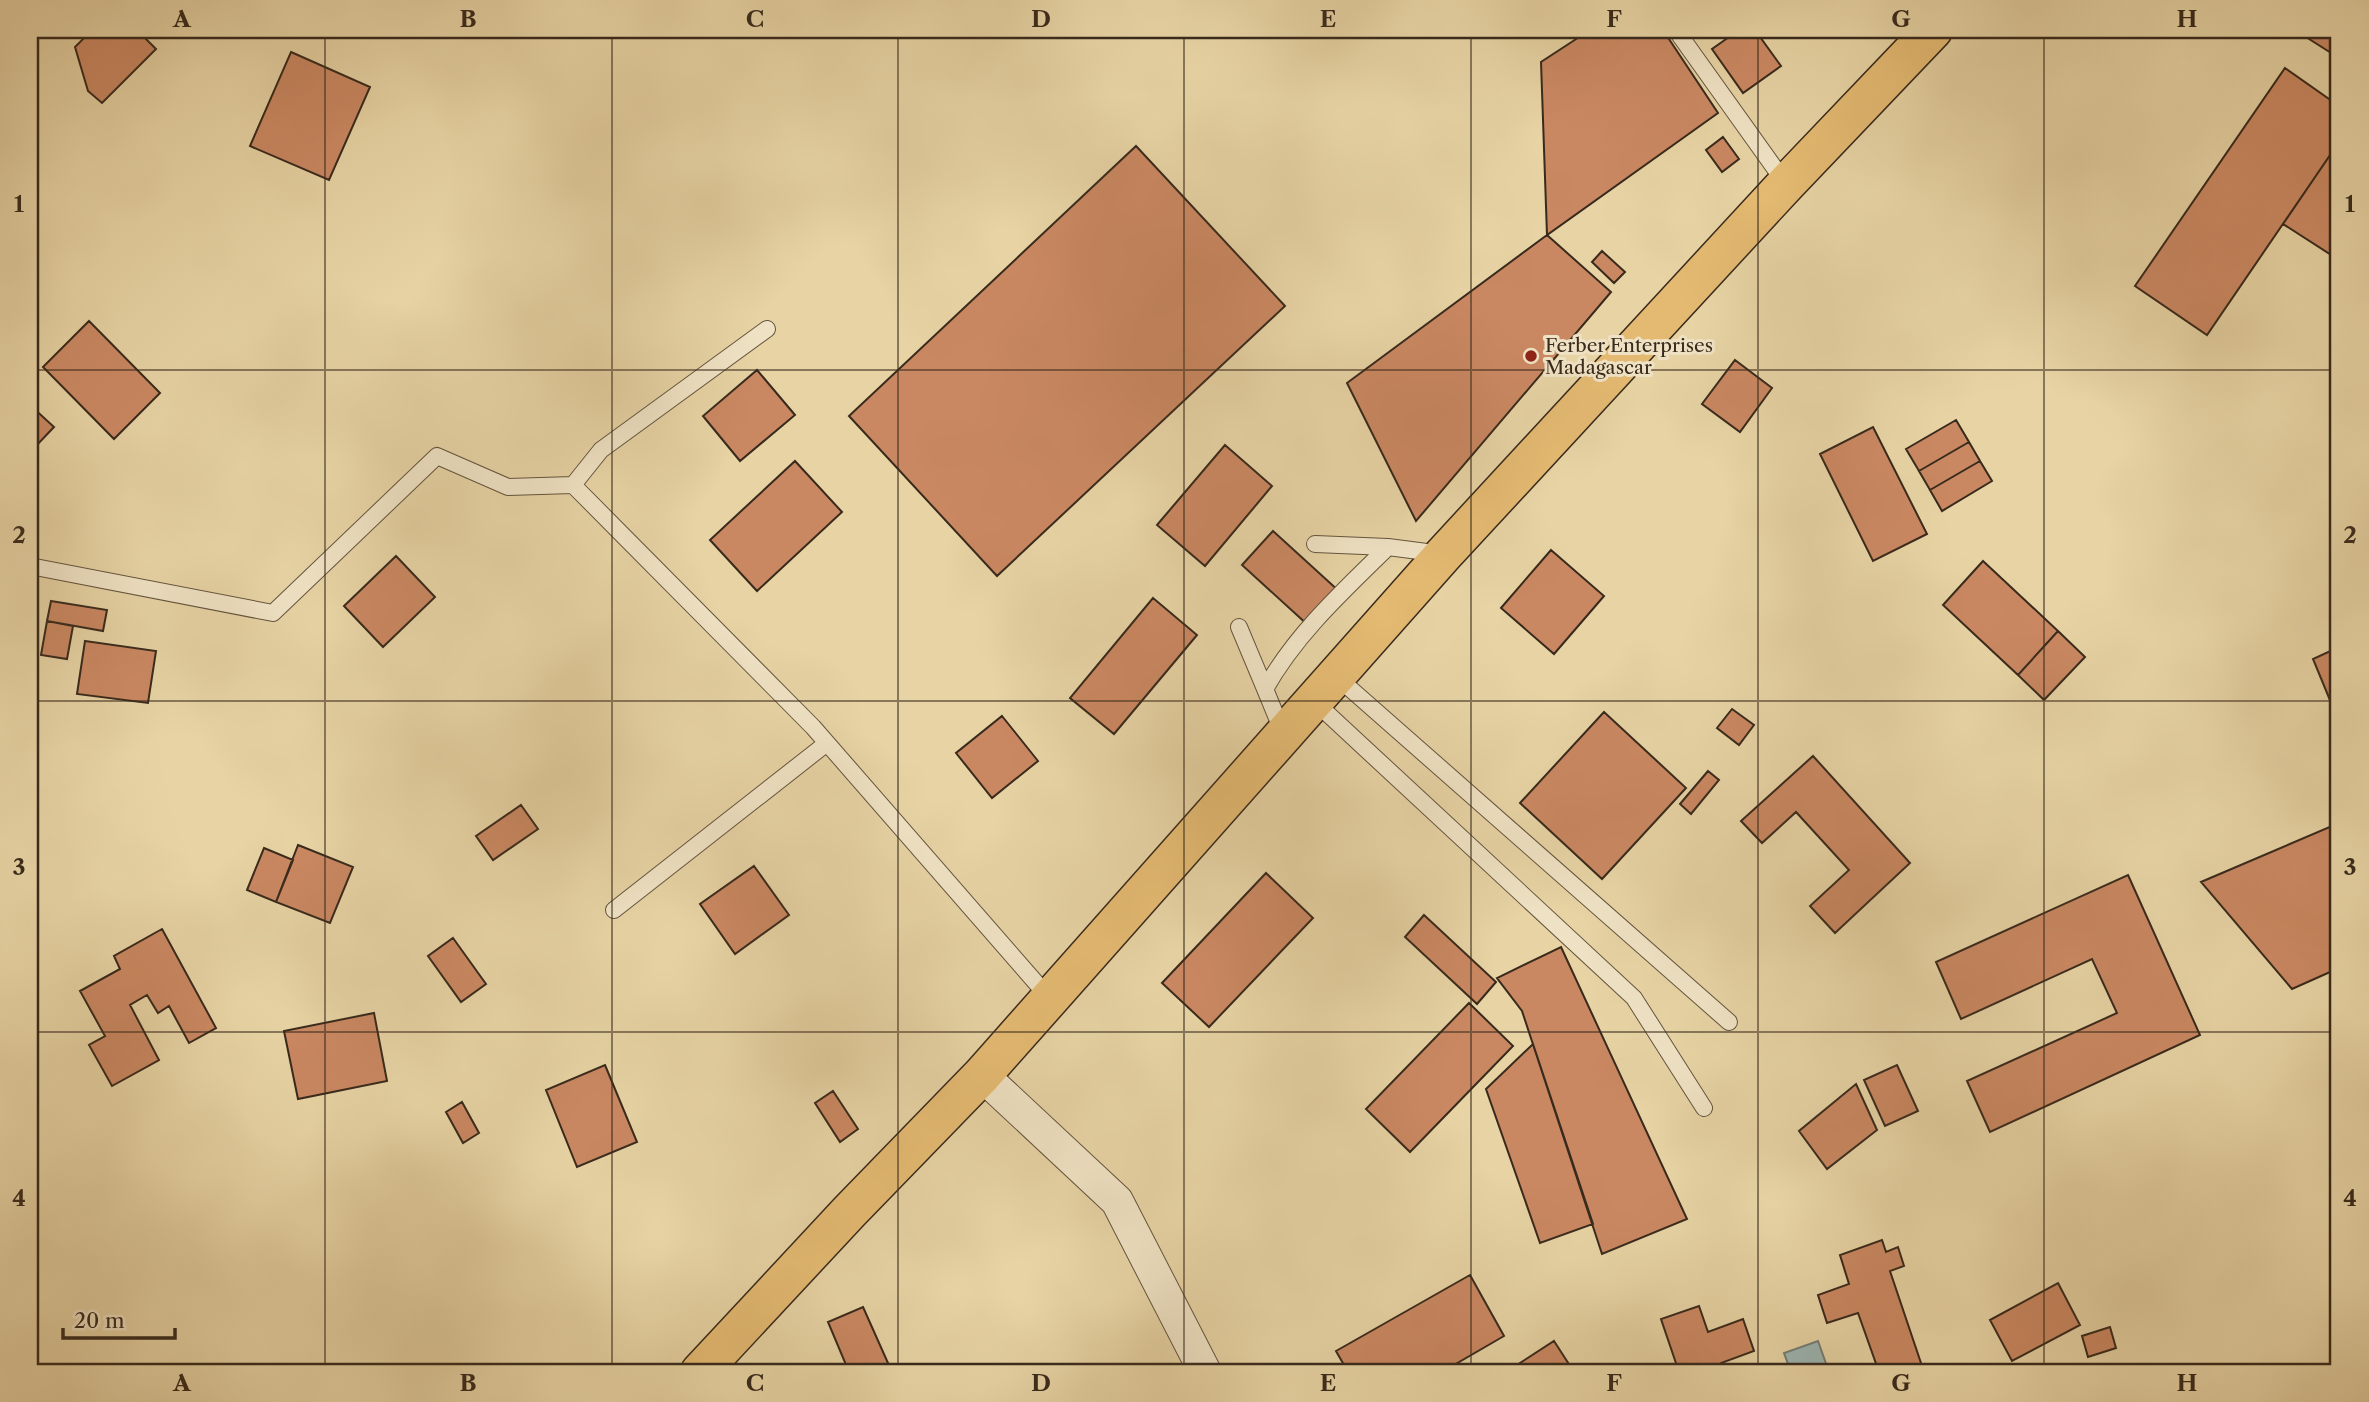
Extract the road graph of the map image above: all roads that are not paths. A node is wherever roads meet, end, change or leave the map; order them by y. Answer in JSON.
{"nodes":[{"id":1,"x":1676,"y":30,"type":"edge"},
{"id":2,"x":1933,"y":30,"type":"edge"},
{"id":3,"x":1786,"y":184,"type":"junction"},
{"id":4,"x":767,"y":329,"type":"dead end"},
{"id":5,"x":573,"y":485,"type":"junction"},
{"id":6,"x":1315,"y":544,"type":"dead end"},
{"id":7,"x":1388,"y":547,"type":"junction"},
{"id":8,"x":1444,"y":555,"type":"junction"},
{"id":9,"x":30,"y":566,"type":"edge"},
{"id":10,"x":1239,"y":627,"type":"dead end"},
{"id":11,"x":1265,"y":689,"type":"junction"},
{"id":12,"x":1326,"y":689,"type":"junction"},
{"id":13,"x":1285,"y":737,"type":"junction"},
{"id":14,"x":827,"y":743,"type":"junction"},
{"id":15,"x":614,"y":910,"type":"dead end"},
{"id":16,"x":1051,"y":1000,"type":"junction"},
{"id":17,"x":1729,"y":1022,"type":"dead end"},
{"id":18,"x":982,"y":1074,"type":"junction"},
{"id":19,"x":1704,"y":1108,"type":"dead end"},
{"id":20,"x":700,"y":1372,"type":"edge"},
{"id":21,"x":1205,"y":1372,"type":"edge"}],
"edges":[{"from":1,"to":3,"type":"lane"},
{"from":2,"to":3,"type":"main road"},
{"from":3,"to":8,"type":"main road"},
{"from":4,"to":5,"type":"lane"},
{"from":5,"to":9,"type":"lane"},
{"from":5,"to":14,"type":"lane"},
{"from":6,"to":7,"type":"lane"},
{"from":7,"to":8,"type":"lane"},
{"from":7,"to":11,"type":"lane"},
{"from":8,"to":12,"type":"main road"},
{"from":10,"to":11,"type":"lane"},
{"from":11,"to":13,"type":"lane"},
{"from":12,"to":13,"type":"main road"},
{"from":12,"to":17,"type":"lane"},
{"from":12,"to":19,"type":"lane"},
{"from":13,"to":16,"type":"main road"},
{"from":14,"to":15,"type":"lane"},
{"from":14,"to":16,"type":"lane"},
{"from":16,"to":18,"type":"main road"},
{"from":18,"to":20,"type":"main road"},
{"from":18,"to":21,"type":"street"}]}
